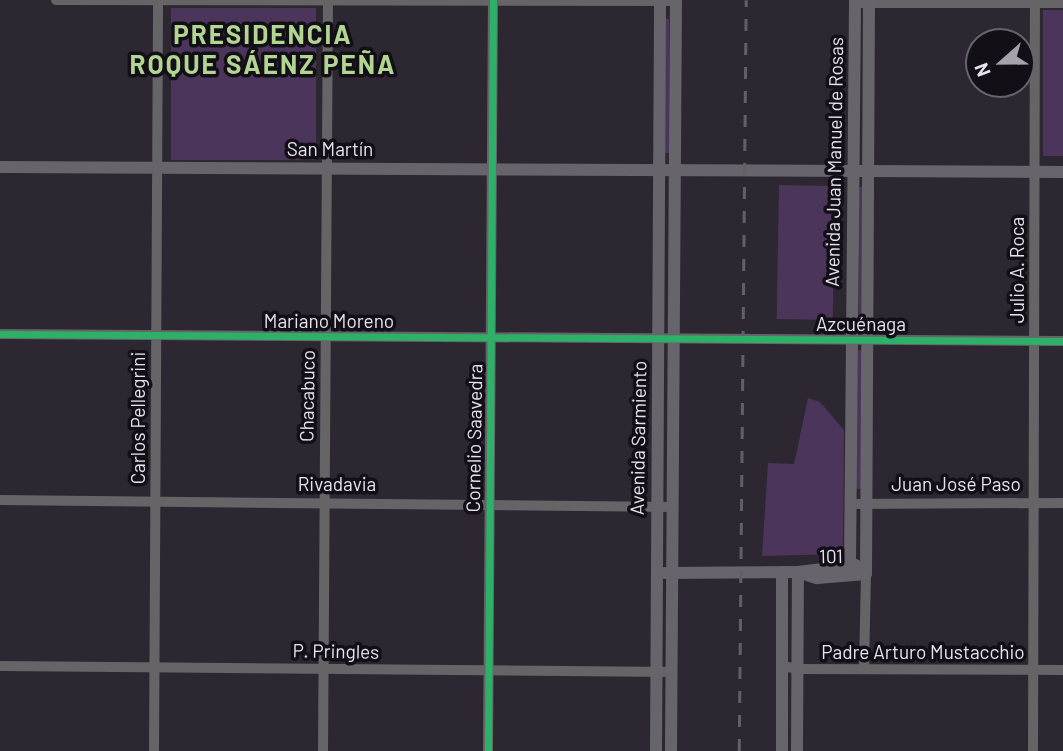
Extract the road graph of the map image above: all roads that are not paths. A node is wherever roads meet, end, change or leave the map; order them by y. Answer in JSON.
{"nodes":[{"id":1,"x":56,"y":0,"type":"edge"},
{"id":2,"x":158,"y":0,"type":"edge"},
{"id":3,"x":328,"y":0,"type":"edge"},
{"id":4,"x":493,"y":1,"type":"edge"},
{"id":5,"x":660,"y":1,"type":"edge"},
{"id":6,"x":676,"y":1,"type":"edge"},
{"id":7,"x":855,"y":1,"type":"edge"},
{"id":8,"x":869,"y":1,"type":"edge"},
{"id":9,"x":1035,"y":2,"type":"edge"},
{"id":10,"x":1063,"y":4,"type":"edge"},
{"id":11,"x":0,"y":167,"type":"edge"},
{"id":12,"x":156,"y":168,"type":"junction"},
{"id":13,"x":326,"y":169,"type":"junction"},
{"id":14,"x":491,"y":170,"type":"junction"},
{"id":15,"x":661,"y":170,"type":"junction"},
{"id":16,"x":675,"y":170,"type":"junction"},
{"id":17,"x":853,"y":171,"type":"junction"},
{"id":18,"x":868,"y":171,"type":"junction"},
{"id":19,"x":1035,"y":172,"type":"junction"},
{"id":20,"x":1063,"y":172,"type":"edge"},
{"id":21,"x":0,"y":334,"type":"edge"},
{"id":22,"x":155,"y":335,"type":"junction"},
{"id":23,"x":326,"y":336,"type":"junction"},
{"id":24,"x":491,"y":338,"type":"junction"},
{"id":25,"x":674,"y":339,"type":"junction"},
{"id":26,"x":659,"y":340,"type":"junction"},
{"id":27,"x":851,"y":340,"type":"junction"},
{"id":28,"x":867,"y":340,"type":"junction"},
{"id":29,"x":1034,"y":341,"type":"junction"},
{"id":30,"x":1063,"y":341,"type":"edge"},
{"id":31,"x":0,"y":500,"type":"edge"},
{"id":32,"x":156,"y":501,"type":"junction"},
{"id":33,"x":324,"y":501,"type":"junction"},
{"id":34,"x":489,"y":503,"type":"junction"},
{"id":35,"x":866,"y":503,"type":"junction"},
{"id":36,"x":1034,"y":503,"type":"junction"},
{"id":37,"x":1063,"y":503,"type":"edge"},
{"id":38,"x":849,"y":504,"type":"junction"},
{"id":39,"x":656,"y":506,"type":"junction"},
{"id":40,"x":673,"y":507,"type":"junction"},
{"id":41,"x":850,"y":565,"type":"junction"},
{"id":42,"x":866,"y":569,"type":"junction"},
{"id":43,"x":782,"y":572,"type":"junction"},
{"id":44,"x":798,"y":572,"type":"junction"},
{"id":45,"x":657,"y":573,"type":"junction"},
{"id":46,"x":673,"y":574,"type":"junction"},
{"id":47,"x":0,"y":666,"type":"edge"},
{"id":48,"x":783,"y":666,"type":"junction"},
{"id":49,"x":155,"y":667,"type":"junction"},
{"id":50,"x":324,"y":668,"type":"junction"},
{"id":51,"x":797,"y":669,"type":"junction"},
{"id":52,"x":864,"y":670,"type":"junction"},
{"id":53,"x":1033,"y":670,"type":"junction"},
{"id":54,"x":1063,"y":670,"type":"edge"},
{"id":55,"x":489,"y":671,"type":"junction"},
{"id":56,"x":656,"y":671,"type":"junction"},
{"id":57,"x":672,"y":672,"type":"junction"},
{"id":58,"x":154,"y":751,"type":"edge"},
{"id":59,"x":323,"y":751,"type":"edge"},
{"id":60,"x":488,"y":751,"type":"edge"},
{"id":61,"x":656,"y":751,"type":"edge"},
{"id":62,"x":671,"y":751,"type":"edge"},
{"id":63,"x":782,"y":751,"type":"edge"},
{"id":64,"x":797,"y":751,"type":"edge"},
{"id":65,"x":1033,"y":751,"type":"edge"}],
"edges":[{"from":1,"to":2,"type":"street"},
{"from":2,"to":3,"type":"street"},
{"from":2,"to":12,"type":"street","name":"Carlos Pellegrini"},
{"from":3,"to":4,"type":"street"},
{"from":3,"to":13,"type":"street","name":"Chacabuco"},
{"from":4,"to":5,"type":"street"},
{"from":4,"to":14,"type":"street","name":"Cornelio Saavedra"},
{"from":5,"to":6,"type":"street"},
{"from":5,"to":15,"type":"main road","name":"Avenida Sarmiento"},
{"from":6,"to":16,"type":"main road","name":"Avenida Sarmiento"},
{"from":7,"to":8,"type":"street"},
{"from":7,"to":17,"type":"main road","name":"Avenida Juan Manuel de Rosas"},
{"from":8,"to":9,"type":"street"},
{"from":8,"to":18,"type":"main road","name":"Avenida Juan Manuel de Rosas"},
{"from":9,"to":10,"type":"street"},
{"from":9,"to":19,"type":"street","name":"Julio A. Roca"},
{"from":11,"to":12,"type":"main road","name":"San Martín"},
{"from":12,"to":13,"type":"main road","name":"San Martín"},
{"from":12,"to":22,"type":"street","name":"Carlos Pellegrini"},
{"from":13,"to":14,"type":"main road","name":"San Martín"},
{"from":13,"to":23,"type":"street","name":"Chacabuco"},
{"from":14,"to":15,"type":"main road","name":"San Martín"},
{"from":14,"to":24,"type":"street","name":"Cornelio Saavedra"},
{"from":15,"to":16,"type":"main road","name":"San Martín"},
{"from":15,"to":26,"type":"main road","name":"Avenida Sarmiento"},
{"from":16,"to":17,"type":"main road","name":"San Martín"},
{"from":16,"to":25,"type":"main road","name":"Avenida Sarmiento"},
{"from":17,"to":18,"type":"main road","name":"San Martín"},
{"from":17,"to":27,"type":"main road","name":"Avenida Juan Manuel de Rosas"},
{"from":18,"to":19,"type":"main road","name":"San Martín"},
{"from":18,"to":28,"type":"main road","name":"Avenida Juan Manuel de Rosas"},
{"from":19,"to":20,"type":"main road","name":"San Martín"},
{"from":19,"to":29,"type":"street","name":"Julio A. Roca"},
{"from":21,"to":22,"type":"street","name":"Mariano Moreno"},
{"from":22,"to":23,"type":"street","name":"Mariano Moreno"},
{"from":22,"to":32,"type":"street","name":"Carlos Pellegrini"},
{"from":23,"to":24,"type":"street","name":"Mariano Moreno"},
{"from":23,"to":33,"type":"street","name":"Chacabuco"},
{"from":24,"to":26,"type":"street","name":"Mariano Moreno"},
{"from":24,"to":34,"type":"street","name":"Cornelio Saavedra"},
{"from":25,"to":26,"type":"street","name":"Azcuénaga"},
{"from":25,"to":27,"type":"street","name":"Azcuénaga"},
{"from":25,"to":40,"type":"main road","name":"Avenida Sarmiento"},
{"from":26,"to":39,"type":"main road","name":"Avenida Sarmiento"},
{"from":27,"to":28,"type":"street","name":"Azcuénaga"},
{"from":27,"to":38,"type":"main road","name":"Avenida Juan Manuel de Rosas"},
{"from":28,"to":29,"type":"street","name":"Azcuénaga"},
{"from":28,"to":35,"type":"main road","name":"Avenida Juan Manuel de Rosas"},
{"from":29,"to":30,"type":"street","name":"Azcuénaga"},
{"from":29,"to":36,"type":"street","name":"Julio A. Roca"},
{"from":31,"to":32,"type":"street","name":"Rivadavia"},
{"from":32,"to":33,"type":"street","name":"Rivadavia"},
{"from":32,"to":49,"type":"street","name":"Carlos Pellegrini"},
{"from":33,"to":34,"type":"street","name":"Rivadavia"},
{"from":33,"to":50,"type":"street","name":"Chacabuco"},
{"from":34,"to":39,"type":"street","name":"Rivadavia"},
{"from":34,"to":55,"type":"street","name":"Cornelio Saavedra"},
{"from":35,"to":36,"type":"street","name":"Juan José Paso"},
{"from":35,"to":38,"type":"street","name":"Juan José Paso"},
{"from":35,"to":42,"type":"main road","name":"Avenida Juan Manuel de Rosas"},
{"from":36,"to":37,"type":"street","name":"Juan José Paso"},
{"from":36,"to":53,"type":"street","name":"Julio A. Roca"},
{"from":38,"to":41,"type":"main road","name":"Avenida Juan Manuel de Rosas"},
{"from":39,"to":40,"type":"street","name":"Rivadavia"},
{"from":39,"to":45,"type":"main road","name":"Avenida Sarmiento"},
{"from":40,"to":46,"type":"main road","name":"Avenida Sarmiento"},
{"from":41,"to":42,"type":"main road"},
{"from":41,"to":44,"type":"main road"},
{"from":42,"to":44,"type":"main road","name":"101"},
{"from":42,"to":52,"type":"street"},
{"from":43,"to":44,"type":"main road"},
{"from":43,"to":46,"type":"main road"},
{"from":43,"to":48,"type":"main road"},
{"from":44,"to":51,"type":"main road"},
{"from":45,"to":46,"type":"main road"},
{"from":45,"to":56,"type":"main road","name":"Avenida Sarmiento"},
{"from":46,"to":57,"type":"main road","name":"Avenida Sarmiento"},
{"from":47,"to":49,"type":"street","name":"P. Pringles"},
{"from":48,"to":51,"type":"street","name":"Padre Arturo Mustacchio"},
{"from":48,"to":63,"type":"main road"},
{"from":49,"to":50,"type":"street","name":"P. Pringles"},
{"from":49,"to":58,"type":"street","name":"Carlos Pellegrini"},
{"from":50,"to":55,"type":"street","name":"P. Pringles"},
{"from":50,"to":59,"type":"street","name":"Chacabuco"},
{"from":51,"to":52,"type":"street","name":"Padre Arturo Mustacchio"},
{"from":51,"to":64,"type":"main road"},
{"from":52,"to":53,"type":"street","name":"Padre Arturo Mustacchio"},
{"from":53,"to":54,"type":"street","name":"Padre Arturo Mustacchio"},
{"from":53,"to":65,"type":"street","name":"Julio A. Roca"},
{"from":55,"to":56,"type":"street","name":"P. Pringles"},
{"from":55,"to":60,"type":"street","name":"Cornelio Saavedra"},
{"from":56,"to":57,"type":"street","name":"P. Pringles"},
{"from":56,"to":61,"type":"main road","name":"Avenida Sarmiento"},
{"from":57,"to":62,"type":"main road","name":"Avenida Sarmiento"}]}
